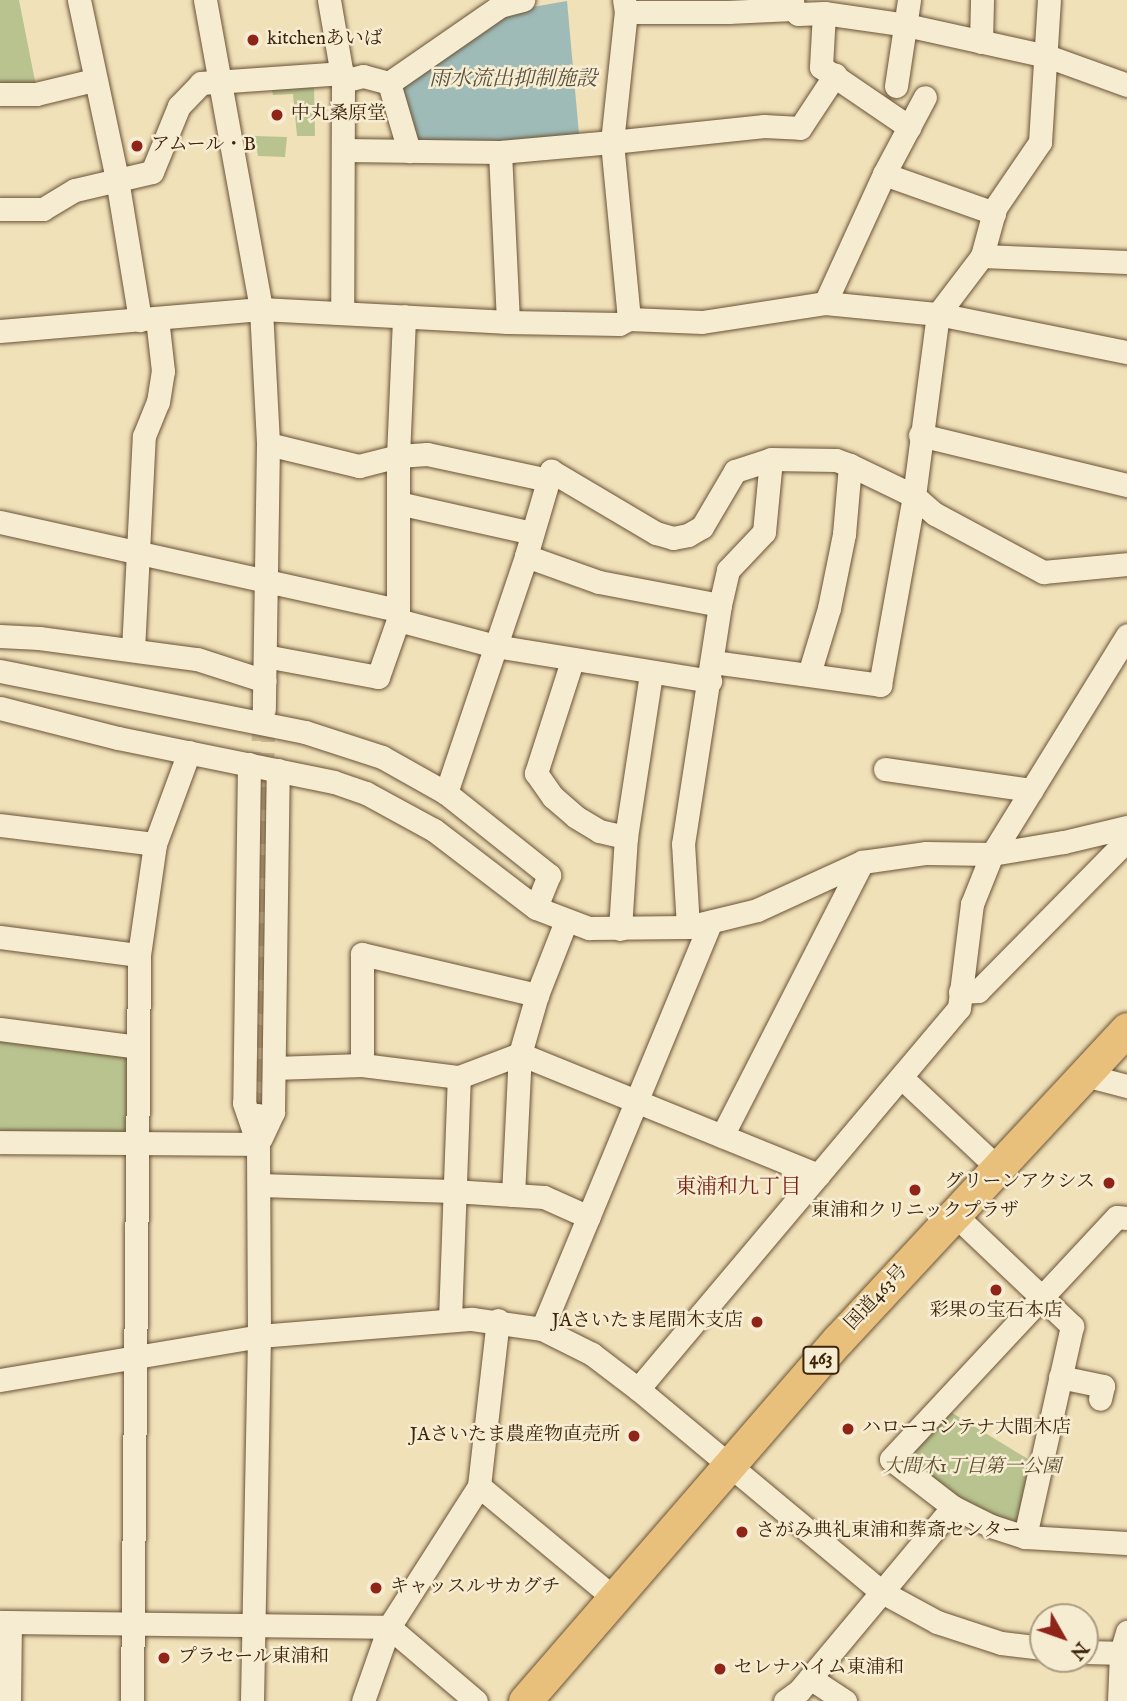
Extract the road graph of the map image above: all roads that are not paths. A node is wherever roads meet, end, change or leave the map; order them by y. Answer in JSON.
{"nodes":[{"id":1,"x":79,"y":0,"type":"edge"},
{"id":2,"x":205,"y":0,"type":"edge"},
{"id":3,"x":330,"y":0,"type":"edge"},
{"id":4,"x":523,"y":0,"type":"edge"},
{"id":5,"x":909,"y":0,"type":"edge"},
{"id":6,"x":982,"y":0,"type":"edge"},
{"id":7,"x":1049,"y":0,"type":"edge"},
{"id":8,"x":792,"y":4,"type":"edge"},
{"id":9,"x":625,"y":6,"type":"edge"},
{"id":10,"x":824,"y":13,"type":"junction"},
{"id":11,"x":906,"y":25,"type":"junction"},
{"id":12,"x":981,"y":41,"type":"junction"},
{"id":13,"x":1047,"y":57,"type":"junction"},
{"id":14,"x":835,"y":75,"type":"junction"},
{"id":15,"x":343,"y":77,"type":"junction"},
{"id":16,"x":94,"y":80,"type":"junction"},
{"id":17,"x":221,"y":83,"type":"junction"},
{"id":18,"x":388,"y":83,"type":"junction"},
{"id":19,"x":1127,"y":85,"type":"edge"},
{"id":20,"x":896,"y":86,"type":"dead end"},
{"id":21,"x":0,"y":94,"type":"edge"},
{"id":22,"x":925,"y":97,"type":"dead end"},
{"id":23,"x":909,"y":127,"type":"junction"},
{"id":24,"x":612,"y":142,"type":"junction"},
{"id":25,"x":344,"y":150,"type":"junction"},
{"id":26,"x":409,"y":150,"type":"junction"},
{"id":27,"x":499,"y":152,"type":"junction"},
{"id":28,"x":884,"y":174,"type":"junction"},
{"id":29,"x":117,"y":179,"type":"junction"},
{"id":30,"x":0,"y":209,"type":"edge"},
{"id":31,"x":994,"y":213,"type":"junction"},
{"id":32,"x":982,"y":256,"type":"junction"},
{"id":33,"x":1126,"y":258,"type":"edge"},
{"id":34,"x":825,"y":303,"type":"junction"},
{"id":35,"x":261,"y":309,"type":"junction"},
{"id":36,"x":342,"y":312,"type":"junction"},
{"id":37,"x":938,"y":314,"type":"junction"},
{"id":38,"x":404,"y":316,"type":"junction"},
{"id":39,"x":148,"y":319,"type":"junction"},
{"id":40,"x":629,"y":319,"type":"junction"},
{"id":41,"x":508,"y":322,"type":"junction"},
{"id":42,"x":0,"y":331,"type":"edge"},
{"id":43,"x":1127,"y":352,"type":"edge"},
{"id":44,"x":920,"y":435,"type":"junction"},
{"id":45,"x":268,"y":444,"type":"junction"},
{"id":46,"x":398,"y":456,"type":"junction"},
{"id":47,"x":771,"y":459,"type":"junction"},
{"id":48,"x":850,"y":465,"type":"junction"},
{"id":49,"x":548,"y":480,"type":"junction"},
{"id":50,"x":1127,"y":485,"type":"edge"},
{"id":51,"x":914,"y":496,"type":"junction"},
{"id":52,"x":398,"y":503,"type":"junction"},
{"id":53,"x":0,"y":522,"type":"edge"},
{"id":54,"x":532,"y":533,"type":"junction"},
{"id":55,"x":138,"y":551,"type":"junction"},
{"id":56,"x":526,"y":555,"type":"junction"},
{"id":57,"x":1127,"y":564,"type":"edge"},
{"id":58,"x":266,"y":579,"type":"junction"},
{"id":59,"x":720,"y":605,"type":"junction"},
{"id":60,"x":398,"y":615,"type":"junction"},
{"id":61,"x":1127,"y":635,"type":"edge"},
{"id":62,"x":0,"y":636,"type":"edge"},
{"id":63,"x":495,"y":646,"type":"junction"},
{"id":64,"x":132,"y":650,"type":"junction"},
{"id":65,"x":265,"y":656,"type":"junction"},
{"id":66,"x":572,"y":661,"type":"junction"},
{"id":67,"x":0,"y":671,"type":"edge"},
{"id":68,"x":711,"y":672,"type":"junction"},
{"id":69,"x":650,"y":673,"type":"junction"},
{"id":70,"x":809,"y":674,"type":"junction"},
{"id":71,"x":265,"y":681,"type":"junction"},
{"id":72,"x":0,"y":708,"type":"edge"},
{"id":73,"x":264,"y":709,"type":"tunnel mouth"},
{"id":74,"x":189,"y":752,"type":"junction"},
{"id":75,"x":248,"y":764,"type":"junction"},
{"id":76,"x":885,"y":769,"type":"dead end"},
{"id":77,"x":278,"y":770,"type":"junction"},
{"id":78,"x":1031,"y":790,"type":"junction"},
{"id":79,"x":446,"y":793,"type":"junction"},
{"id":80,"x":0,"y":825,"type":"edge"},
{"id":81,"x":1127,"y":827,"type":"edge"},
{"id":82,"x":626,"y":837,"type":"junction"},
{"id":83,"x":1127,"y":840,"type":"edge"},
{"id":84,"x":155,"y":844,"type":"junction"},
{"id":85,"x":992,"y":854,"type":"junction"},
{"id":86,"x":862,"y":862,"type":"junction"},
{"id":87,"x":536,"y":908,"type":"junction"},
{"id":88,"x":566,"y":921,"type":"junction"},
{"id":89,"x":711,"y":922,"type":"junction"},
{"id":90,"x":688,"y":927,"type":"junction"},
{"id":91,"x":620,"y":929,"type":"junction"},
{"id":92,"x":0,"y":937,"type":"edge"},
{"id":93,"x":139,"y":955,"type":"junction"},
{"id":94,"x":960,"y":992,"type":"junction"},
{"id":95,"x":537,"y":995,"type":"junction"},
{"id":96,"x":0,"y":1029,"type":"edge"},
{"id":97,"x":1127,"y":1029,"type":"edge"},
{"id":98,"x":138,"y":1046,"type":"junction"},
{"id":99,"x":520,"y":1054,"type":"junction"},
{"id":100,"x":362,"y":1065,"type":"junction"},
{"id":101,"x":274,"y":1068,"type":"junction"},
{"id":102,"x":1085,"y":1075,"type":"junction"},
{"id":103,"x":459,"y":1077,"type":"junction"},
{"id":104,"x":902,"y":1077,"type":"junction"},
{"id":105,"x":1127,"y":1086,"type":"edge"},
{"id":106,"x":637,"y":1101,"type":"junction"},
{"id":107,"x":258,"y":1115,"type":"tunnel mouth"},
{"id":108,"x":722,"y":1136,"type":"junction"},
{"id":109,"x":0,"y":1142,"type":"edge"},
{"id":110,"x":138,"y":1143,"type":"junction"},
{"id":111,"x":258,"y":1144,"type":"junction"},
{"id":112,"x":998,"y":1168,"type":"junction"},
{"id":113,"x":818,"y":1175,"type":"junction"},
{"id":114,"x":259,"y":1185,"type":"junction"},
{"id":115,"x":453,"y":1191,"type":"junction"},
{"id":116,"x":513,"y":1195,"type":"junction"},
{"id":117,"x":954,"y":1214,"type":"junction"},
{"id":118,"x":589,"y":1217,"type":"junction"},
{"id":119,"x":1127,"y":1218,"type":"edge"},
{"id":120,"x":1042,"y":1297,"type":"junction"},
{"id":121,"x":450,"y":1320,"type":"junction"},
{"id":122,"x":498,"y":1320,"type":"junction"},
{"id":123,"x":542,"y":1329,"type":"junction"},
{"id":124,"x":258,"y":1336,"type":"junction"},
{"id":125,"x":136,"y":1356,"type":"junction"},
{"id":126,"x":1060,"y":1377,"type":"junction"},
{"id":127,"x":0,"y":1380,"type":"edge"},
{"id":128,"x":638,"y":1389,"type":"junction"},
{"id":129,"x":1100,"y":1399,"type":"dead end"},
{"id":130,"x":728,"y":1465,"type":"junction"},
{"id":131,"x":479,"y":1486,"type":"junction"},
{"id":132,"x":953,"y":1507,"type":"junction"},
{"id":133,"x":1025,"y":1537,"type":"junction"},
{"id":134,"x":1127,"y":1543,"type":"edge"},
{"id":135,"x":882,"y":1592,"type":"junction"},
{"id":136,"x":614,"y":1598,"type":"junction"},
{"id":137,"x":5,"y":1623,"type":"edge"},
{"id":138,"x":134,"y":1623,"type":"junction"},
{"id":139,"x":253,"y":1625,"type":"junction"},
{"id":140,"x":389,"y":1627,"type":"junction"},
{"id":141,"x":1029,"y":1646,"type":"edge"},
{"id":142,"x":1125,"y":1646,"type":"edge"},
{"id":143,"x":1099,"y":1650,"type":"edge"},
{"id":144,"x":810,"y":1678,"type":"junction"},
{"id":145,"x":9,"y":1701,"type":"edge"},
{"id":146,"x":132,"y":1701,"type":"edge"},
{"id":147,"x":252,"y":1701,"type":"edge"},
{"id":148,"x":363,"y":1701,"type":"edge"},
{"id":149,"x":475,"y":1701,"type":"edge"},
{"id":150,"x":525,"y":1701,"type":"edge"},
{"id":151,"x":785,"y":1701,"type":"edge"},
{"id":152,"x":845,"y":1701,"type":"edge"},
{"id":153,"x":1119,"y":1701,"type":"edge"}],
"edges":[{"from":1,"to":16,"type":"street"},
{"from":2,"to":17,"type":"street"},
{"from":3,"to":15,"type":"street"},
{"from":4,"to":18,"type":"street"},
{"from":5,"to":11,"type":"street"},
{"from":6,"to":12,"type":"street"},
{"from":7,"to":13,"type":"street"},
{"from":8,"to":9,"type":"street"},
{"from":8,"to":10,"type":"street"},
{"from":9,"to":24,"type":"street"},
{"from":10,"to":11,"type":"street"},
{"from":10,"to":14,"type":"street"},
{"from":11,"to":12,"type":"street"},
{"from":11,"to":20,"type":"street"},
{"from":12,"to":13,"type":"street"},
{"from":13,"to":19,"type":"street"},
{"from":13,"to":31,"type":"street"},
{"from":14,"to":23,"type":"street"},
{"from":14,"to":24,"type":"street"},
{"from":15,"to":17,"type":"street"},
{"from":15,"to":18,"type":"street"},
{"from":15,"to":25,"type":"street"},
{"from":16,"to":21,"type":"street"},
{"from":16,"to":29,"type":"street"},
{"from":17,"to":29,"type":"street"},
{"from":17,"to":35,"type":"street"},
{"from":18,"to":26,"type":"street"},
{"from":22,"to":23,"type":"street"},
{"from":23,"to":28,"type":"street"},
{"from":24,"to":27,"type":"street"},
{"from":24,"to":40,"type":"street"},
{"from":25,"to":26,"type":"street"},
{"from":25,"to":36,"type":"street"},
{"from":26,"to":27,"type":"street"},
{"from":27,"to":41,"type":"street"},
{"from":28,"to":31,"type":"street"},
{"from":28,"to":34,"type":"street"},
{"from":29,"to":30,"type":"street"},
{"from":29,"to":39,"type":"street"},
{"from":31,"to":32,"type":"street"},
{"from":32,"to":33,"type":"street"},
{"from":32,"to":37,"type":"street"},
{"from":34,"to":37,"type":"street"},
{"from":34,"to":40,"type":"street"},
{"from":35,"to":36,"type":"street"},
{"from":35,"to":39,"type":"street"},
{"from":35,"to":45,"type":"street"},
{"from":36,"to":38,"type":"street"},
{"from":37,"to":43,"type":"street"},
{"from":37,"to":44,"type":"street"},
{"from":38,"to":41,"type":"street"},
{"from":38,"to":46,"type":"street"},
{"from":39,"to":42,"type":"street"},
{"from":39,"to":55,"type":"street"},
{"from":40,"to":41,"type":"street"},
{"from":44,"to":50,"type":"street"},
{"from":44,"to":51,"type":"street"},
{"from":45,"to":46,"type":"street"},
{"from":45,"to":58,"type":"street"},
{"from":46,"to":49,"type":"street"},
{"from":46,"to":52,"type":"street"},
{"from":47,"to":48,"type":"street"},
{"from":47,"to":49,"type":"street"},
{"from":47,"to":59,"type":"street"},
{"from":48,"to":51,"type":"street"},
{"from":48,"to":70,"type":"street"},
{"from":49,"to":54,"type":"street"},
{"from":51,"to":57,"type":"street"},
{"from":51,"to":70,"type":"street"},
{"from":52,"to":54,"type":"street"},
{"from":52,"to":60,"type":"street"},
{"from":53,"to":55,"type":"street"},
{"from":54,"to":56,"type":"street"},
{"from":55,"to":58,"type":"street"},
{"from":55,"to":64,"type":"street"},
{"from":56,"to":59,"type":"street"},
{"from":56,"to":63,"type":"street"},
{"from":58,"to":60,"type":"street"},
{"from":58,"to":65,"type":"street"},
{"from":59,"to":68,"type":"street"},
{"from":60,"to":63,"type":"street"},
{"from":60,"to":65,"type":"street"},
{"from":61,"to":78,"type":"street"},
{"from":62,"to":64,"type":"street"},
{"from":63,"to":66,"type":"street"},
{"from":63,"to":79,"type":"street"},
{"from":64,"to":71,"type":"street"},
{"from":65,"to":71,"type":"street"},
{"from":66,"to":69,"type":"street"},
{"from":66,"to":82,"type":"street"},
{"from":67,"to":79,"type":"street"},
{"from":68,"to":69,"type":"street"},
{"from":68,"to":70,"type":"street"},
{"from":68,"to":90,"type":"street"},
{"from":69,"to":82,"type":"street"},
{"from":71,"to":73,"type":"street"},
{"from":72,"to":74,"type":"street"},
{"from":74,"to":75,"type":"street"},
{"from":74,"to":84,"type":"street"},
{"from":75,"to":77,"type":"street"},
{"from":75,"to":111,"type":"street"},
{"from":76,"to":78,"type":"street"},
{"from":77,"to":87,"type":"street"},
{"from":77,"to":101,"type":"street"},
{"from":78,"to":85,"type":"street"},
{"from":79,"to":87,"type":"street"},
{"from":80,"to":84,"type":"street"},
{"from":81,"to":85,"type":"street"},
{"from":82,"to":91,"type":"street"},
{"from":83,"to":94,"type":"street"},
{"from":84,"to":93,"type":"street"},
{"from":85,"to":86,"type":"street"},
{"from":85,"to":94,"type":"street"},
{"from":86,"to":89,"type":"street"},
{"from":86,"to":108,"type":"street"},
{"from":87,"to":88,"type":"street"},
{"from":88,"to":91,"type":"street"},
{"from":88,"to":95,"type":"street"},
{"from":89,"to":90,"type":"street"},
{"from":89,"to":106,"type":"street"},
{"from":90,"to":91,"type":"street"},
{"from":92,"to":93,"type":"street"},
{"from":93,"to":98,"type":"street"},
{"from":94,"to":104,"type":"street"},
{"from":95,"to":99,"type":"street"},
{"from":95,"to":100,"type":"street"},
{"from":96,"to":98,"type":"street"},
{"from":97,"to":102,"type":"highway","name":"国道463号","number":"463"},
{"from":98,"to":110,"type":"street"},
{"from":99,"to":103,"type":"street"},
{"from":99,"to":106,"type":"street"},
{"from":99,"to":116,"type":"street"},
{"from":100,"to":101,"type":"street"},
{"from":100,"to":103,"type":"street"},
{"from":101,"to":111,"type":"street"},
{"from":102,"to":105,"type":"street"},
{"from":102,"to":112,"type":"highway","name":"国道463号","number":"463"},
{"from":103,"to":115,"type":"street"},
{"from":104,"to":112,"type":"street"},
{"from":104,"to":113,"type":"street"},
{"from":106,"to":108,"type":"street"},
{"from":106,"to":118,"type":"street"},
{"from":107,"to":111,"type":"street"},
{"from":108,"to":113,"type":"street"},
{"from":109,"to":110,"type":"street"},
{"from":110,"to":111,"type":"street"},
{"from":110,"to":125,"type":"street"},
{"from":111,"to":114,"type":"street"},
{"from":112,"to":117,"type":"highway","name":"国道463号","number":"463"},
{"from":113,"to":128,"type":"street"},
{"from":114,"to":115,"type":"street"},
{"from":114,"to":124,"type":"street"},
{"from":115,"to":116,"type":"street"},
{"from":115,"to":121,"type":"street"},
{"from":116,"to":118,"type":"street"},
{"from":117,"to":120,"type":"street"},
{"from":117,"to":130,"type":"highway","name":"国道463号","number":"463"},
{"from":118,"to":123,"type":"street"},
{"from":119,"to":120,"type":"street"},
{"from":120,"to":126,"type":"street"},
{"from":120,"to":132,"type":"street"},
{"from":121,"to":122,"type":"street"},
{"from":121,"to":124,"type":"street"},
{"from":122,"to":123,"type":"street"},
{"from":122,"to":131,"type":"street"},
{"from":123,"to":128,"type":"street"},
{"from":124,"to":125,"type":"street"},
{"from":124,"to":139,"type":"street"},
{"from":125,"to":127,"type":"street"},
{"from":125,"to":138,"type":"street"},
{"from":126,"to":129,"type":"street"},
{"from":126,"to":133,"type":"street"},
{"from":128,"to":130,"type":"street"},
{"from":130,"to":135,"type":"street"},
{"from":130,"to":136,"type":"highway","name":"国道463号","number":"463"},
{"from":131,"to":136,"type":"street"},
{"from":131,"to":140,"type":"street"},
{"from":132,"to":133,"type":"street"},
{"from":132,"to":135,"type":"street"},
{"from":133,"to":134,"type":"street"},
{"from":135,"to":141,"type":"street"},
{"from":135,"to":144,"type":"street"},
{"from":136,"to":150,"type":"highway","name":"国道463号","number":"463"},
{"from":137,"to":138,"type":"street"},
{"from":137,"to":145,"type":"street"},
{"from":138,"to":139,"type":"street"},
{"from":138,"to":146,"type":"street"},
{"from":139,"to":140,"type":"street"},
{"from":139,"to":147,"type":"street"},
{"from":140,"to":148,"type":"street"},
{"from":140,"to":149,"type":"street"},
{"from":142,"to":143,"type":"street"},
{"from":142,"to":153,"type":"street"},
{"from":144,"to":151,"type":"street"},
{"from":144,"to":152,"type":"street"}]}
